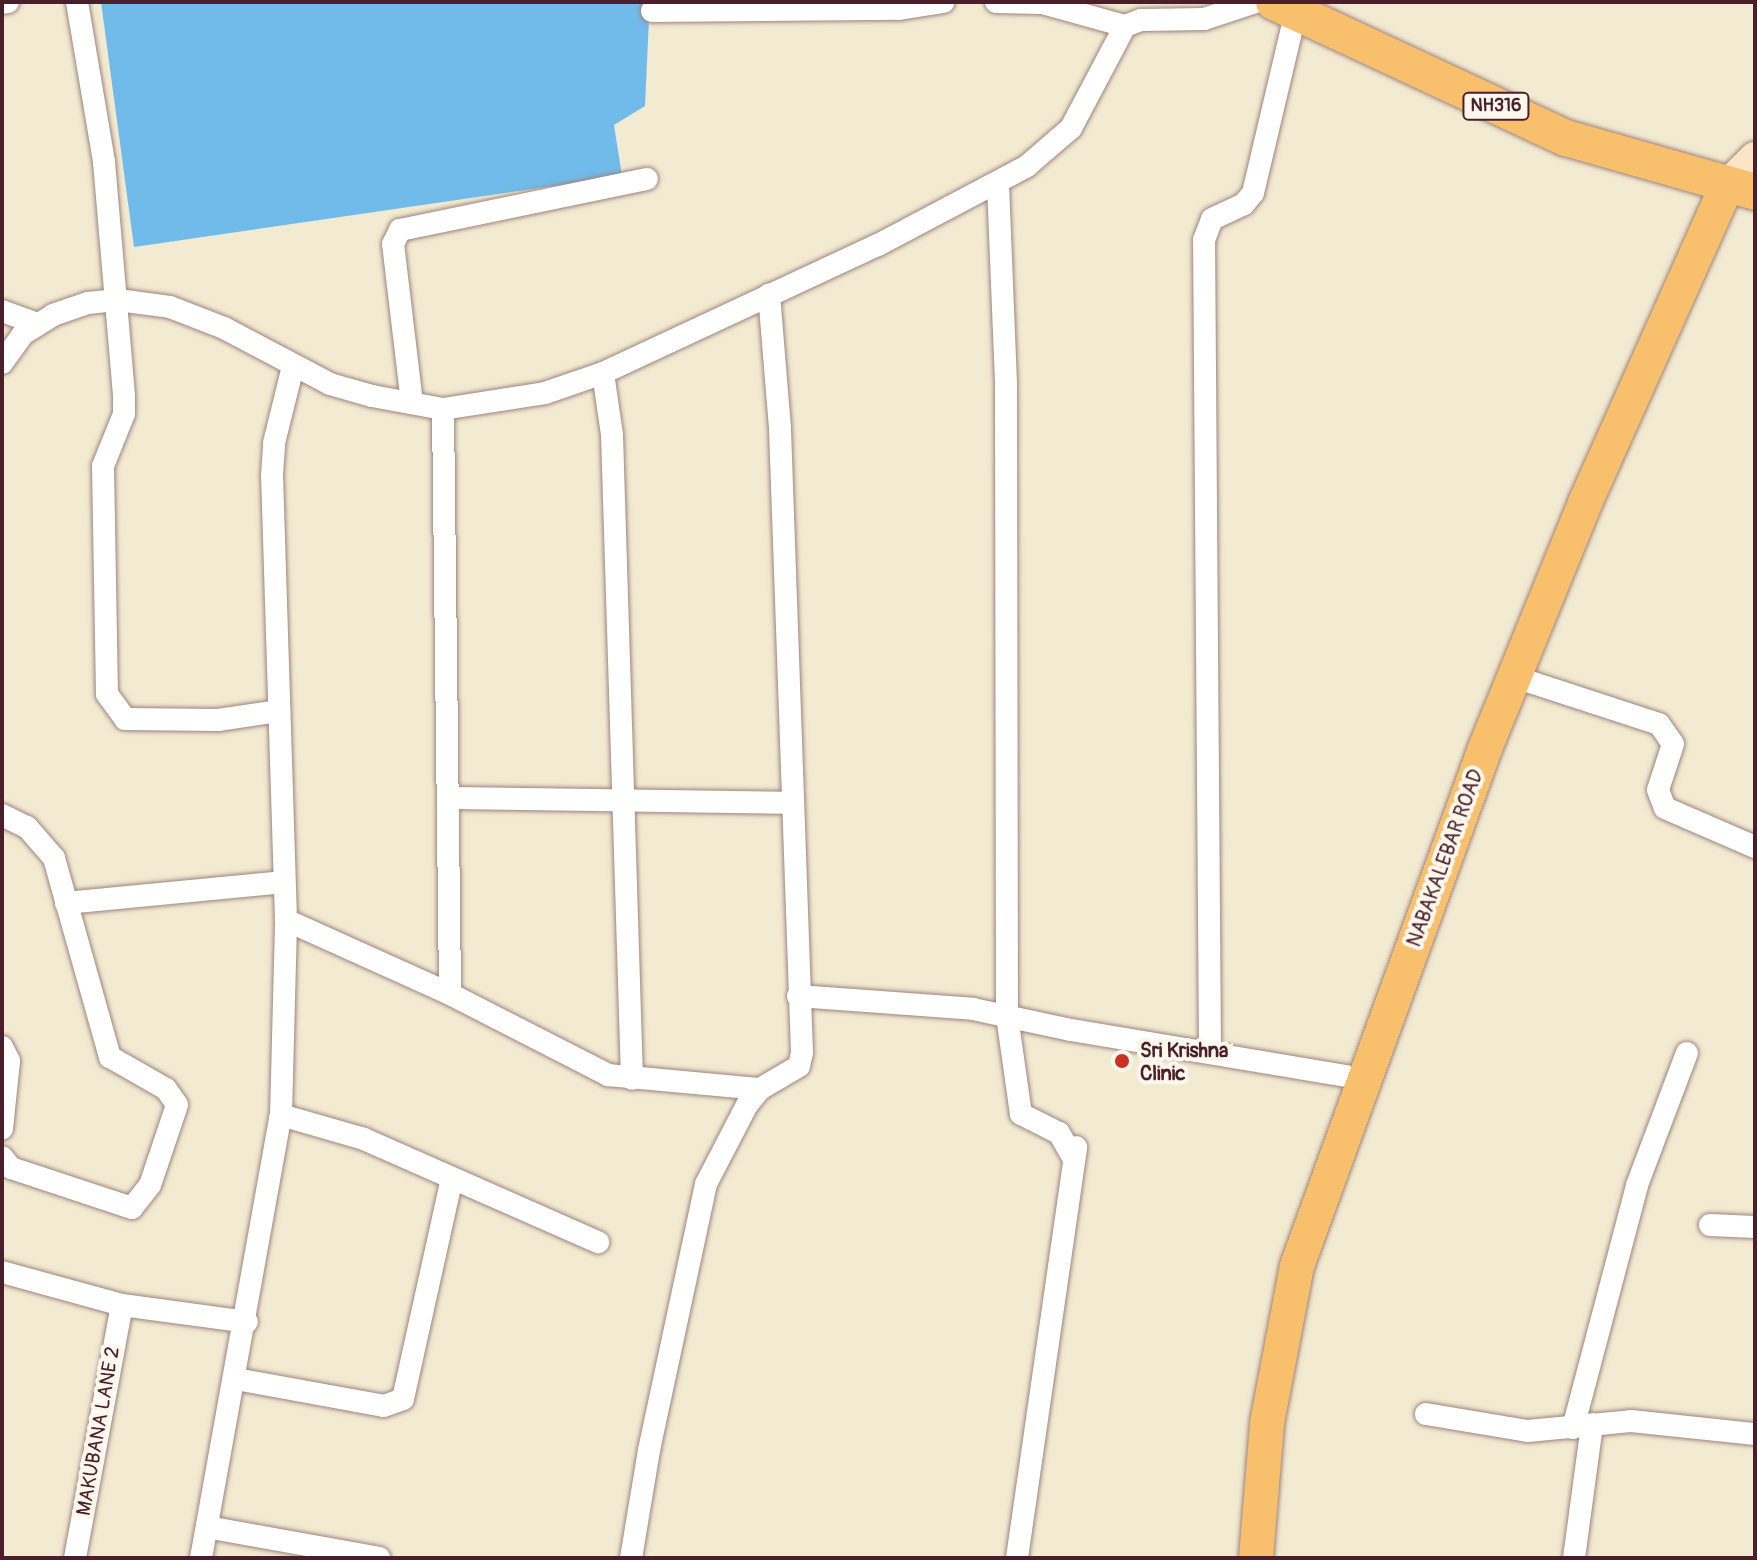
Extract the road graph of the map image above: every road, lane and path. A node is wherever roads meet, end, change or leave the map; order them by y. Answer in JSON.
{"nodes":[{"id":1,"x":8,"y":2,"type":"edge"},
{"id":2,"x":77,"y":2,"type":"edge"},
{"id":3,"x":943,"y":2,"type":"edge"},
{"id":4,"x":996,"y":2,"type":"edge"},
{"id":5,"x":1256,"y":2,"type":"edge"},
{"id":6,"x":2,"y":3,"type":"edge"},
{"id":7,"x":1289,"y":6,"type":"edge"},
{"id":8,"x":652,"y":11,"type":"dead end"},
{"id":9,"x":1125,"y":26,"type":"junction"},
{"id":10,"x":1755,"y":158,"type":"edge"},
{"id":11,"x":647,"y":179,"type":"dead end"},
{"id":12,"x":998,"y":184,"type":"junction"},
{"id":13,"x":1741,"y":189,"type":"edge"},
{"id":14,"x":769,"y":294,"type":"junction"},
{"id":15,"x":118,"y":300,"type":"junction"},
{"id":16,"x":2,"y":311,"type":"edge"},
{"id":17,"x":38,"y":324,"type":"junction"},
{"id":18,"x":2,"y":363,"type":"edge"},
{"id":19,"x":293,"y":366,"type":"junction"},
{"id":20,"x":603,"y":373,"type":"junction"},
{"id":21,"x":412,"y":403,"type":"junction"},
{"id":22,"x":443,"y":409,"type":"junction"},
{"id":23,"x":1515,"y":677,"type":"junction"},
{"id":24,"x":279,"y":711,"type":"junction"},
{"id":25,"x":448,"y":798,"type":"junction"},
{"id":26,"x":791,"y":803,"type":"junction"},
{"id":27,"x":620,"y":804,"type":"junction"},
{"id":28,"x":2,"y":815,"type":"edge"},
{"id":29,"x":1755,"y":847,"type":"edge"},
{"id":30,"x":284,"y":882,"type":"junction"},
{"id":31,"x":66,"y":903,"type":"junction"},
{"id":32,"x":286,"y":920,"type":"junction"},
{"id":33,"x":450,"y":994,"type":"junction"},
{"id":34,"x":798,"y":996,"type":"junction"},
{"id":35,"x":1007,"y":1016,"type":"junction"},
{"id":36,"x":2,"y":1047,"type":"edge"},
{"id":37,"x":1210,"y":1052,"type":"junction"},
{"id":38,"x":1687,"y":1053,"type":"dead end"},
{"id":39,"x":632,"y":1079,"type":"junction"},
{"id":40,"x":1365,"y":1079,"type":"junction"},
{"id":41,"x":760,"y":1089,"type":"junction"},
{"id":42,"x":281,"y":1115,"type":"junction"},
{"id":43,"x":2,"y":1129,"type":"edge"},
{"id":44,"x":2,"y":1157,"type":"edge"},
{"id":45,"x":452,"y":1178,"type":"junction"},
{"id":46,"x":1710,"y":1225,"type":"dead end"},
{"id":47,"x":1755,"y":1227,"type":"edge"},
{"id":48,"x":598,"y":1242,"type":"dead end"},
{"id":49,"x":2,"y":1272,"type":"edge"},
{"id":50,"x":122,"y":1305,"type":"junction"},
{"id":51,"x":247,"y":1322,"type":"junction"},
{"id":52,"x":236,"y":1379,"type":"junction"},
{"id":53,"x":1426,"y":1414,"type":"dead end"},
{"id":54,"x":1582,"y":1426,"type":"junction"},
{"id":55,"x":1755,"y":1434,"type":"edge"},
{"id":56,"x":207,"y":1527,"type":"junction"},
{"id":57,"x":75,"y":1558,"type":"edge"},
{"id":58,"x":201,"y":1558,"type":"edge"},
{"id":59,"x":379,"y":1558,"type":"edge"},
{"id":60,"x":631,"y":1558,"type":"edge"},
{"id":61,"x":1017,"y":1558,"type":"edge"},
{"id":62,"x":1256,"y":1558,"type":"edge"},
{"id":63,"x":1574,"y":1558,"type":"edge"}],
"edges":[{"from":1,"to":6,"type":"street"},
{"from":2,"to":15,"type":"street"},
{"from":3,"to":8,"type":"street"},
{"from":4,"to":9,"type":"street"},
{"from":5,"to":9,"type":"street"},
{"from":7,"to":13,"type":"highway","number":"NH316"},
{"from":7,"to":37,"type":"street"},
{"from":9,"to":12,"type":"street"},
{"from":10,"to":13,"type":"main road"},
{"from":11,"to":21,"type":"street"},
{"from":12,"to":14,"type":"street"},
{"from":12,"to":35,"type":"street"},
{"from":13,"to":23,"type":"main road","name":"NABAKALEBAR ROAD"},
{"from":14,"to":20,"type":"street"},
{"from":14,"to":26,"type":"street"},
{"from":15,"to":17,"type":"street"},
{"from":15,"to":19,"type":"street"},
{"from":15,"to":24,"type":"street"},
{"from":16,"to":17,"type":"street"},
{"from":17,"to":18,"type":"street"},
{"from":19,"to":21,"type":"street"},
{"from":19,"to":24,"type":"street"},
{"from":20,"to":22,"type":"street"},
{"from":20,"to":27,"type":"street"},
{"from":21,"to":22,"type":"street"},
{"from":22,"to":25,"type":"street"},
{"from":23,"to":29,"type":"street"},
{"from":23,"to":40,"type":"main road","name":"NABAKALEBAR ROAD"},
{"from":24,"to":30,"type":"street"},
{"from":25,"to":27,"type":"street"},
{"from":25,"to":33,"type":"street"},
{"from":26,"to":27,"type":"street"},
{"from":26,"to":34,"type":"street"},
{"from":27,"to":39,"type":"street"},
{"from":28,"to":31,"type":"street"},
{"from":30,"to":31,"type":"street"},
{"from":30,"to":32,"type":"street"},
{"from":31,"to":44,"type":"street"},
{"from":32,"to":33,"type":"street"},
{"from":32,"to":42,"type":"street"},
{"from":33,"to":39,"type":"street"},
{"from":34,"to":35,"type":"street"},
{"from":34,"to":41,"type":"street"},
{"from":35,"to":37,"type":"street"},
{"from":35,"to":61,"type":"street"},
{"from":36,"to":43,"type":"street"},
{"from":37,"to":40,"type":"street"},
{"from":38,"to":54,"type":"street"},
{"from":39,"to":41,"type":"street"},
{"from":40,"to":62,"type":"main road","name":"NABAKALEBAR ROAD"},
{"from":41,"to":60,"type":"street"},
{"from":42,"to":45,"type":"street"},
{"from":42,"to":51,"type":"street"},
{"from":45,"to":48,"type":"street"},
{"from":45,"to":52,"type":"street"},
{"from":46,"to":47,"type":"street"},
{"from":49,"to":50,"type":"street"},
{"from":50,"to":51,"type":"street"},
{"from":50,"to":57,"type":"street","name":"MAKUBANA LANE 2"},
{"from":51,"to":52,"type":"street"},
{"from":52,"to":56,"type":"street"},
{"from":53,"to":54,"type":"street"},
{"from":54,"to":55,"type":"street"},
{"from":54,"to":63,"type":"street"},
{"from":56,"to":58,"type":"street"},
{"from":56,"to":59,"type":"street"}]}
